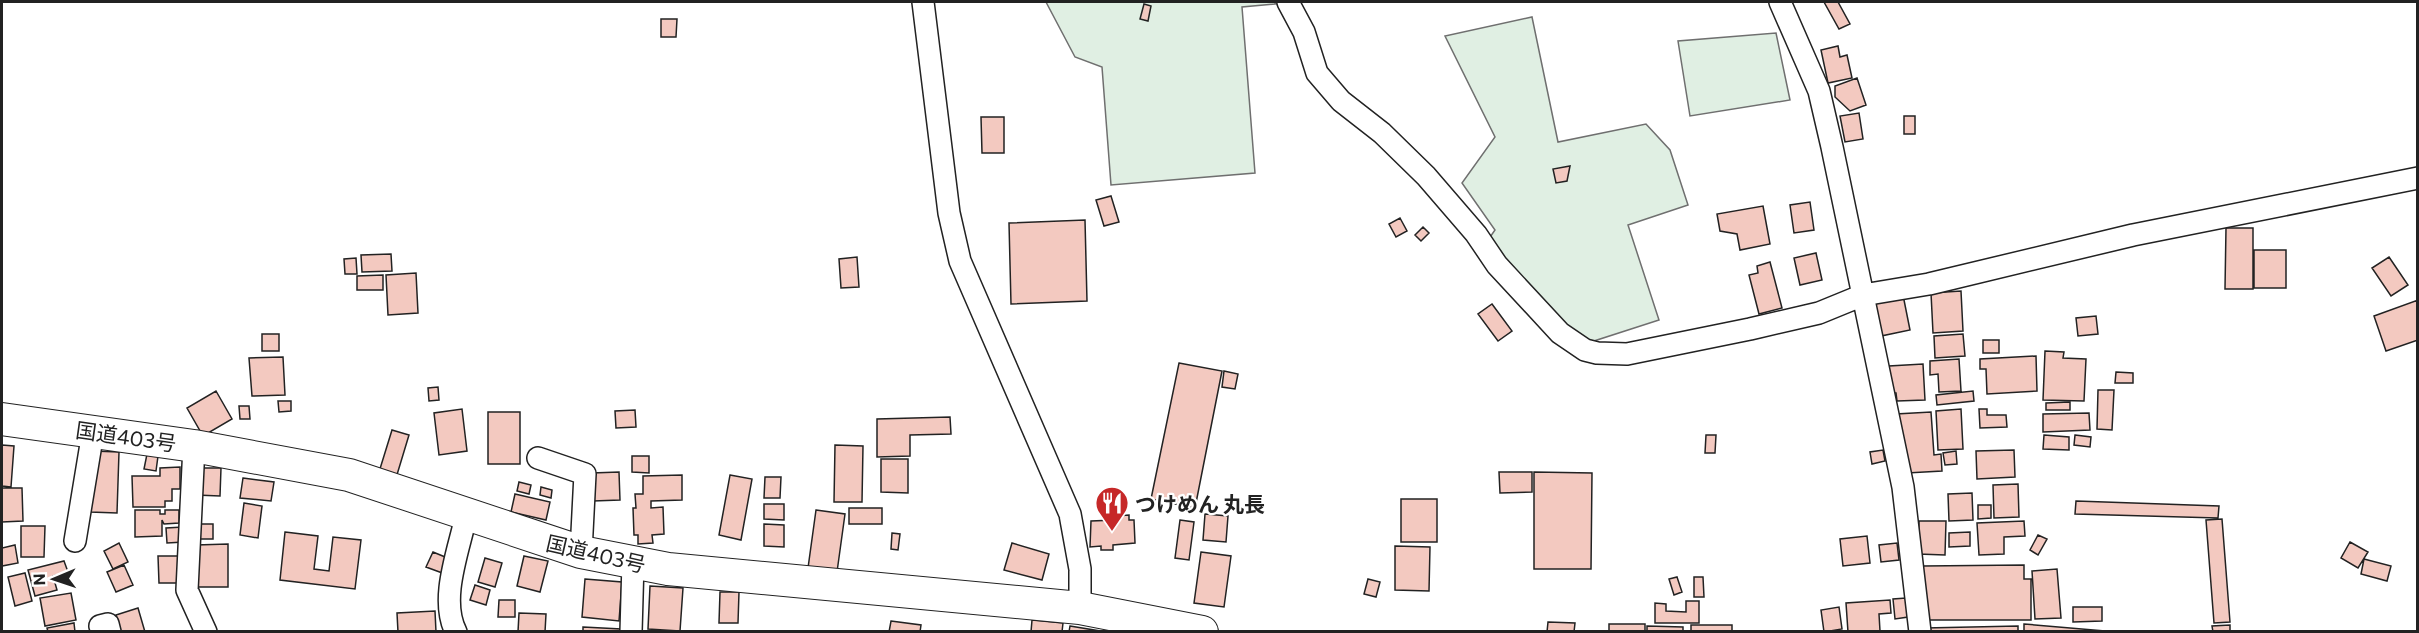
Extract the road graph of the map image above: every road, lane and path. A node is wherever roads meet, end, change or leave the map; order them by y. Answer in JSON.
{"nodes":[{"id":1,"x":923,"y":2,"type":"edge"},
{"id":2,"x":1288,"y":2,"type":"edge"},
{"id":3,"x":1780,"y":2,"type":"edge"},
{"id":4,"x":2418,"y":178,"type":"edge"},
{"id":5,"x":1863,"y":295,"type":"junction"},
{"id":6,"x":2,"y":419,"type":"edge"},
{"id":7,"x":93,"y":432,"type":"junction"},
{"id":8,"x":194,"y":446,"type":"junction"},
{"id":9,"x":538,"y":458,"type":"dead end"},
{"id":10,"x":466,"y":516,"type":"junction"},
{"id":11,"x":75,"y":542,"type":"dead end"},
{"id":12,"x":581,"y":552,"type":"junction"},
{"id":13,"x":633,"y":562,"type":"junction"},
{"id":14,"x":1080,"y":608,"type":"junction"},
{"id":15,"x":1129,"y":625,"type":"edge"},
{"id":16,"x":206,"y":632,"type":"edge"},
{"id":17,"x":456,"y":632,"type":"edge"},
{"id":18,"x":631,"y":632,"type":"edge"},
{"id":19,"x":1202,"y":632,"type":"edge"},
{"id":20,"x":1920,"y":632,"type":"edge"}],
"edges":[{"from":1,"to":14,"type":"street"},
{"from":2,"to":5,"type":"street"},
{"from":3,"to":5,"type":"street"},
{"from":4,"to":5,"type":"street"},
{"from":5,"to":20,"type":"street"},
{"from":6,"to":7,"type":"highway","name":"国道403号"},
{"from":7,"to":8,"type":"highway","name":"国道403号"},
{"from":7,"to":11,"type":"street"},
{"from":8,"to":10,"type":"highway","name":"国道403号"},
{"from":8,"to":16,"type":"street"},
{"from":9,"to":12,"type":"street"},
{"from":10,"to":12,"type":"highway","name":"国道403号"},
{"from":10,"to":17,"type":"street"},
{"from":12,"to":13,"type":"highway","name":"国道403号"},
{"from":13,"to":14,"type":"highway","name":"国道403号"},
{"from":13,"to":18,"type":"street"},
{"from":14,"to":15,"type":"highway","name":"国道403号"},
{"from":15,"to":19,"type":"highway","name":"国道403号"}]}
